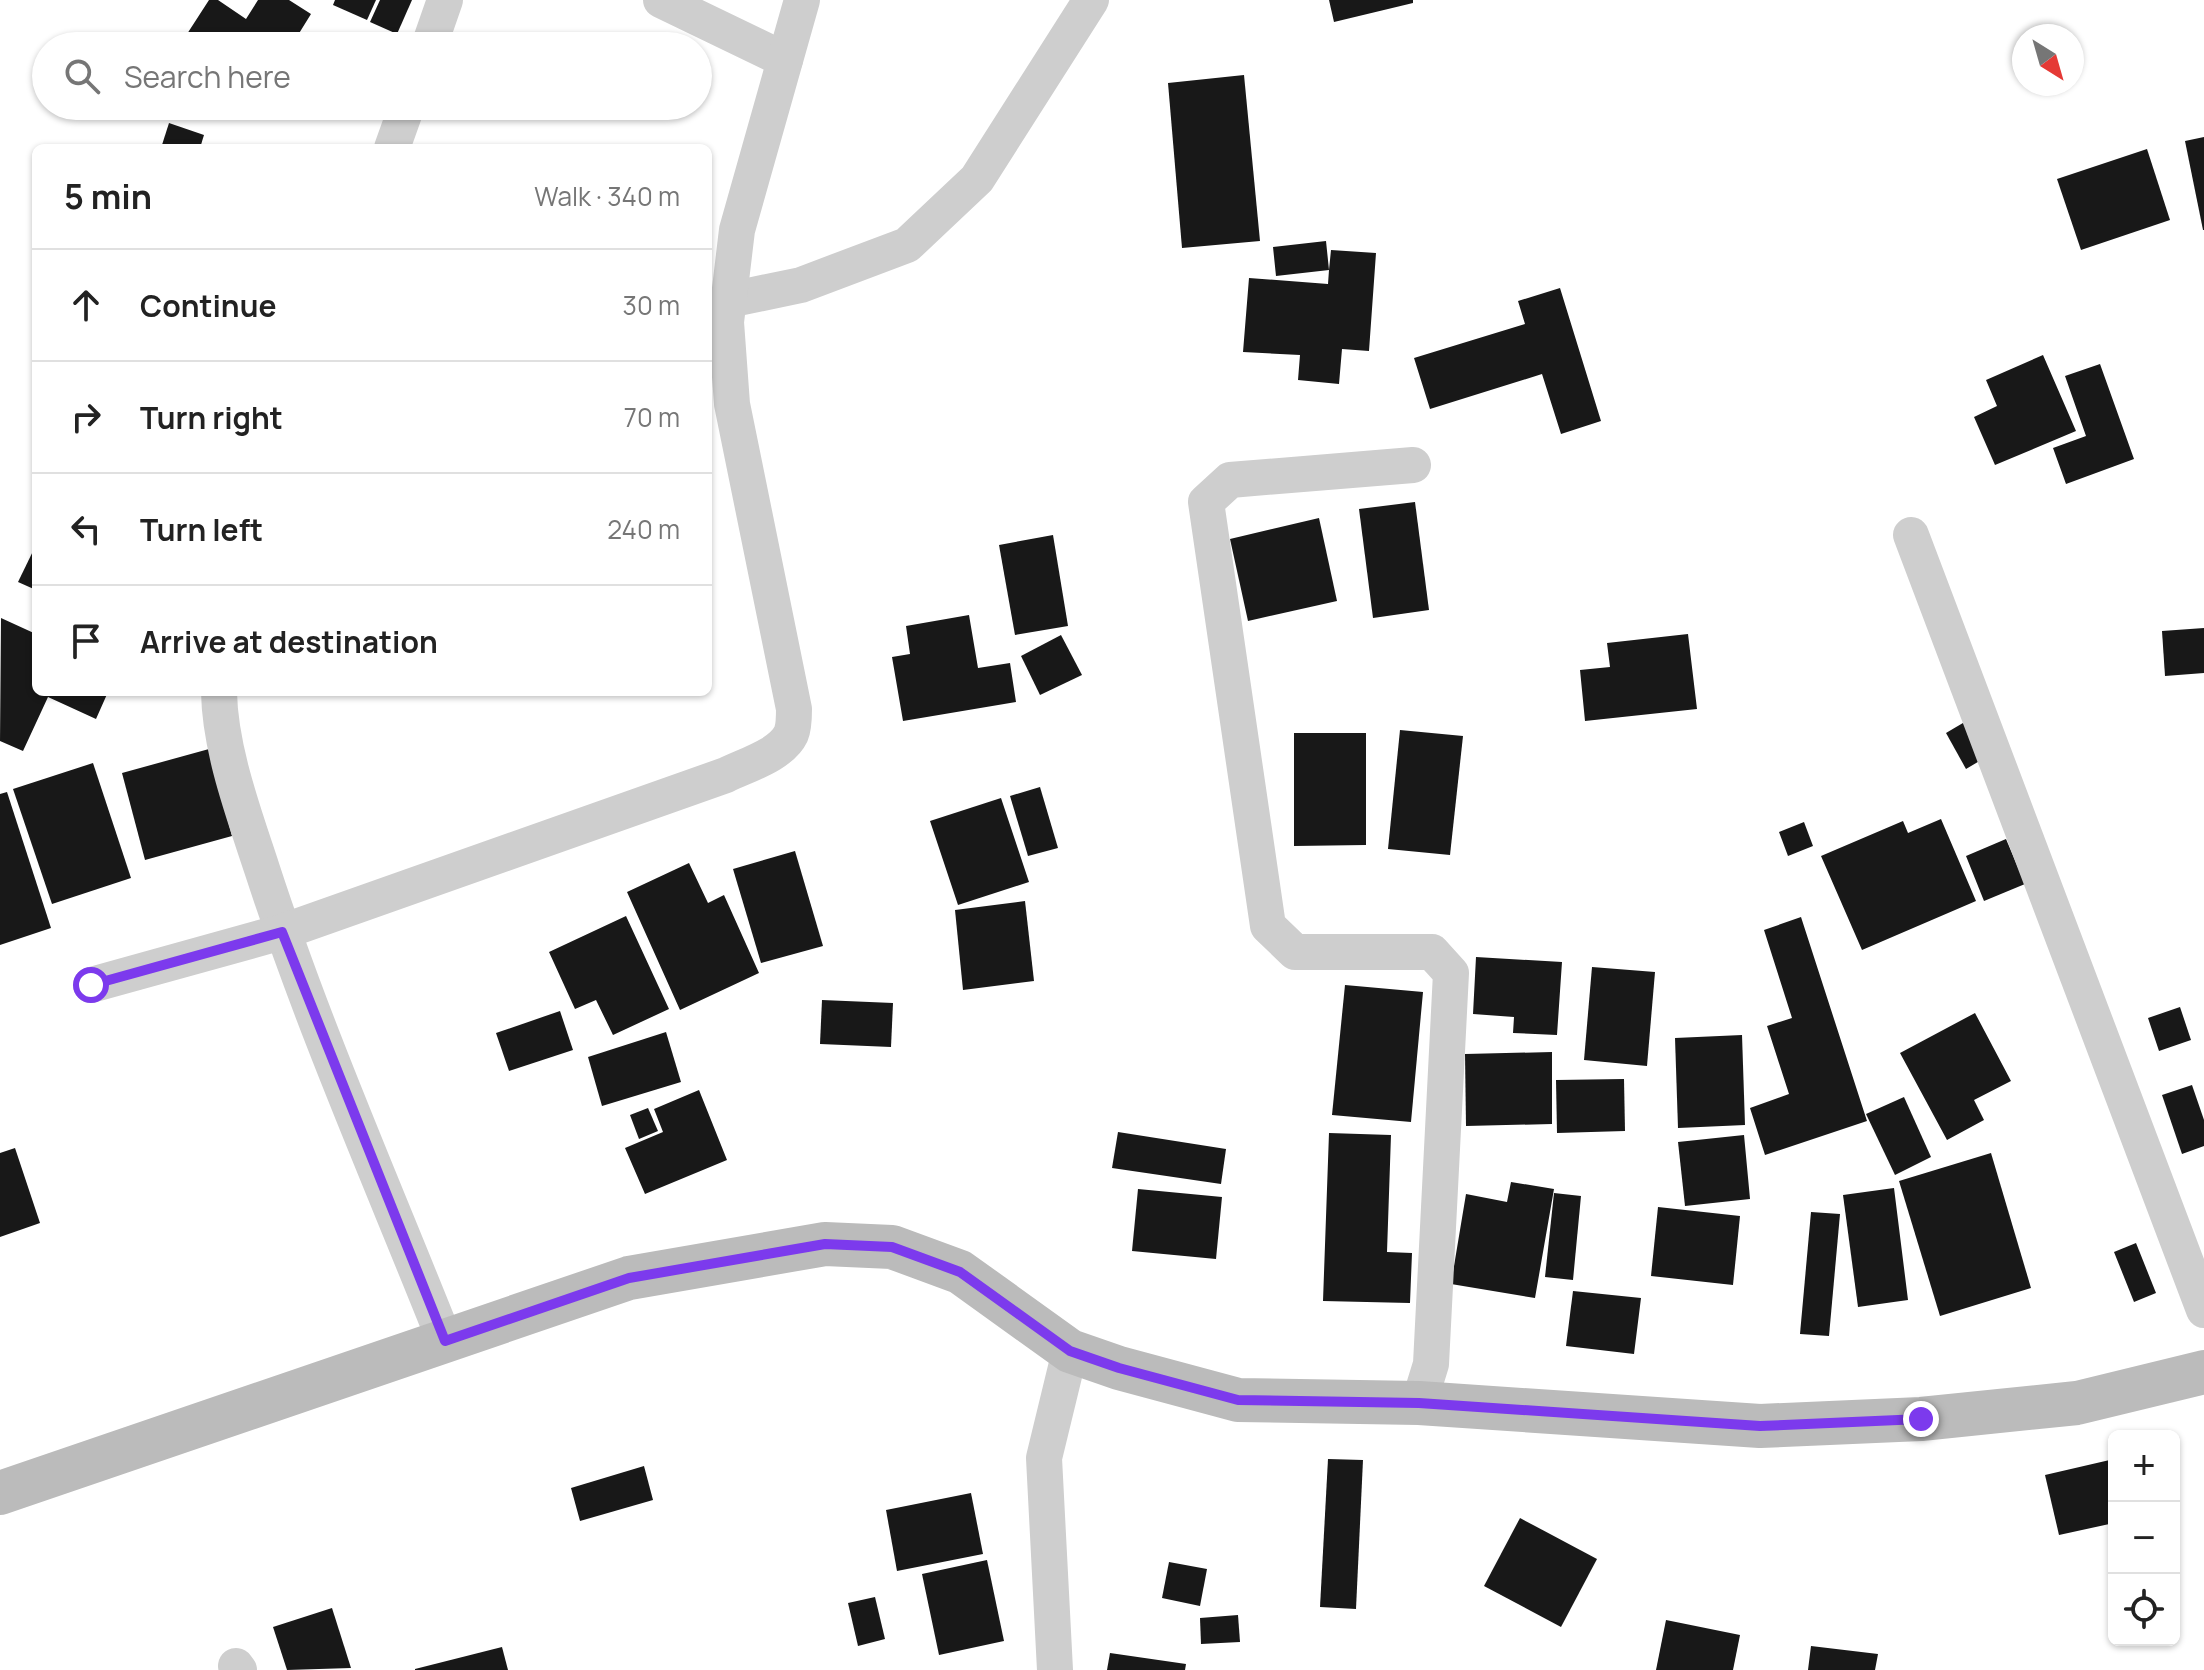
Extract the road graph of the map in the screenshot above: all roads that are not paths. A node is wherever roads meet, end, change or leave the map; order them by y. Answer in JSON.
{"nodes":[{"id":1,"x":445,"y":0,"type":"edge"},
{"id":2,"x":661,"y":0,"type":"edge"},
{"id":3,"x":802,"y":0,"type":"edge"},
{"id":4,"x":1091,"y":0,"type":"edge"},
{"id":5,"x":434,"y":32,"type":"edge"},
{"id":6,"x":785,"y":60,"type":"junction"},
{"id":7,"x":402,"y":120,"type":"edge"},
{"id":8,"x":393,"y":144,"type":"edge"},
{"id":9,"x":729,"y":300,"type":"junction"},
{"id":10,"x":1413,"y":465,"type":"dead end"},
{"id":11,"x":1911,"y":535,"type":"dead end"},
{"id":12,"x":219,"y":696,"type":"edge"},
{"id":13,"x":282,"y":932,"type":"junction"},
{"id":14,"x":91,"y":985,"type":"dead end"},
{"id":15,"x":2204,"y":1310,"type":"edge"},
{"id":16,"x":445,"y":1341,"type":"junction"},
{"id":17,"x":1070,"y":1351,"type":"junction"},
{"id":18,"x":2204,"y":1372,"type":"edge"},
{"id":19,"x":1419,"y":1403,"type":"junction"},
{"id":20,"x":0,"y":1493,"type":"edge"},
{"id":21,"x":1055,"y":1670,"type":"edge"}],
"edges":[{"from":1,"to":5,"type":"street"},
{"from":2,"to":6,"type":"street"},
{"from":3,"to":6,"type":"street"},
{"from":4,"to":9,"type":"street"},
{"from":6,"to":9,"type":"street"},
{"from":7,"to":8,"type":"street"},
{"from":9,"to":13,"type":"street"},
{"from":10,"to":19,"type":"street"},
{"from":11,"to":15,"type":"street"},
{"from":12,"to":13,"type":"street"},
{"from":13,"to":14,"type":"street"},
{"from":13,"to":16,"type":"street"},
{"from":16,"to":17,"type":"street"},
{"from":16,"to":20,"type":"street"},
{"from":17,"to":19,"type":"street"},
{"from":17,"to":21,"type":"street"},
{"from":18,"to":19,"type":"street"}]}
